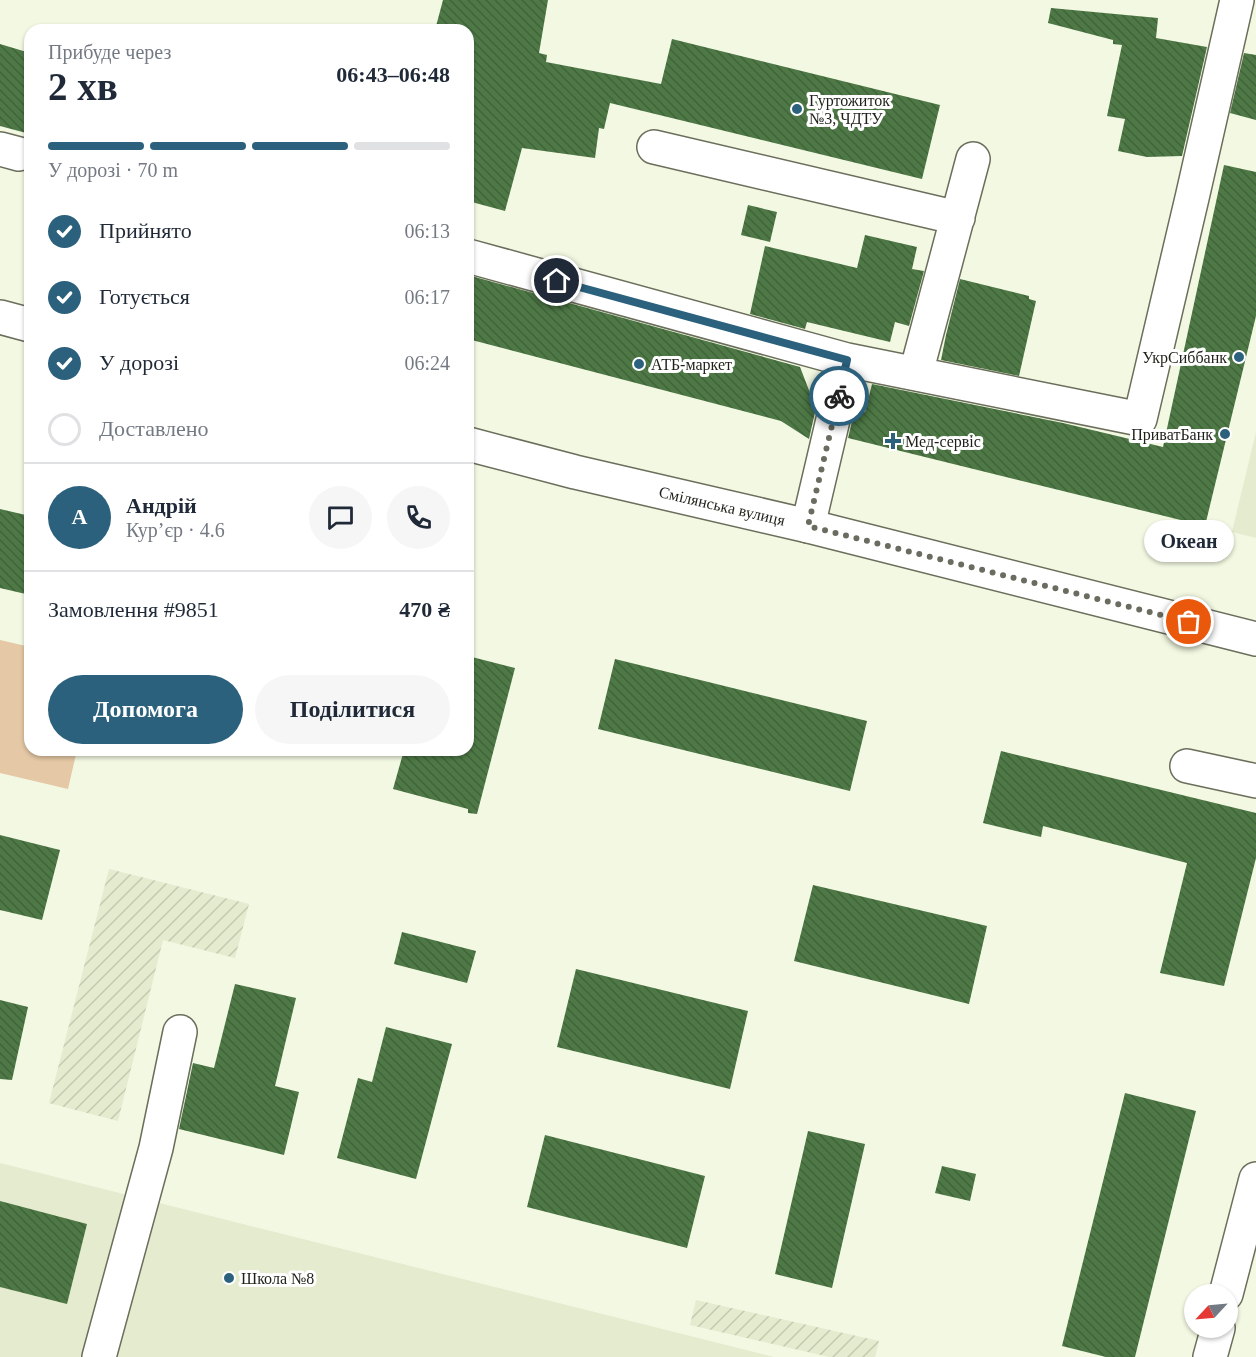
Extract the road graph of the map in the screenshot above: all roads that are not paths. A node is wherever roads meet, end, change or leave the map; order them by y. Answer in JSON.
{"nodes":[{"id":1,"x":1237,"y":0,"type":"edge"},
{"id":2,"x":654,"y":147,"type":"dead end"},
{"id":3,"x":973,"y":159,"type":"dead end"},
{"id":4,"x":958,"y":218,"type":"junction"},
{"id":5,"x":474,"y":258,"type":"edge"},
{"id":6,"x":0,"y":317,"type":"edge"},
{"id":7,"x":24,"y":323,"type":"edge"},
{"id":8,"x":847,"y":360,"type":"junction"},
{"id":9,"x":916,"y":373,"type":"junction"},
{"id":10,"x":474,"y":446,"type":"edge"},
{"id":11,"x":808,"y":526,"type":"junction"},
{"id":12,"x":1256,"y":639,"type":"edge"},
{"id":13,"x":1187,"y":766,"type":"dead end"},
{"id":14,"x":1256,"y":781,"type":"edge"},
{"id":15,"x":180,"y":1032,"type":"dead end"},
{"id":16,"x":1256,"y":1179,"type":"edge"},
{"id":17,"x":1229,"y":1284,"type":"edge"},
{"id":18,"x":1215,"y":1338,"type":"edge"},
{"id":19,"x":99,"y":1357,"type":"edge"},
{"id":20,"x":1210,"y":1357,"type":"edge"}],
"edges":[{"from":1,"to":9,"type":"main road"},
{"from":2,"to":4,"type":"main road"},
{"from":3,"to":4,"type":"main road"},
{"from":4,"to":9,"type":"main road"},
{"from":5,"to":8,"type":"main road"},
{"from":6,"to":7,"type":"main road"},
{"from":8,"to":9,"type":"main road"},
{"from":8,"to":11,"type":"main road"},
{"from":10,"to":11,"type":"main road","name":"Смілянська вулиця"},
{"from":11,"to":12,"type":"main road","name":"Смілянська вулиця"},
{"from":13,"to":14,"type":"main road"},
{"from":15,"to":19,"type":"main road"},
{"from":16,"to":17,"type":"main road"},
{"from":18,"to":20,"type":"main road"}]}
